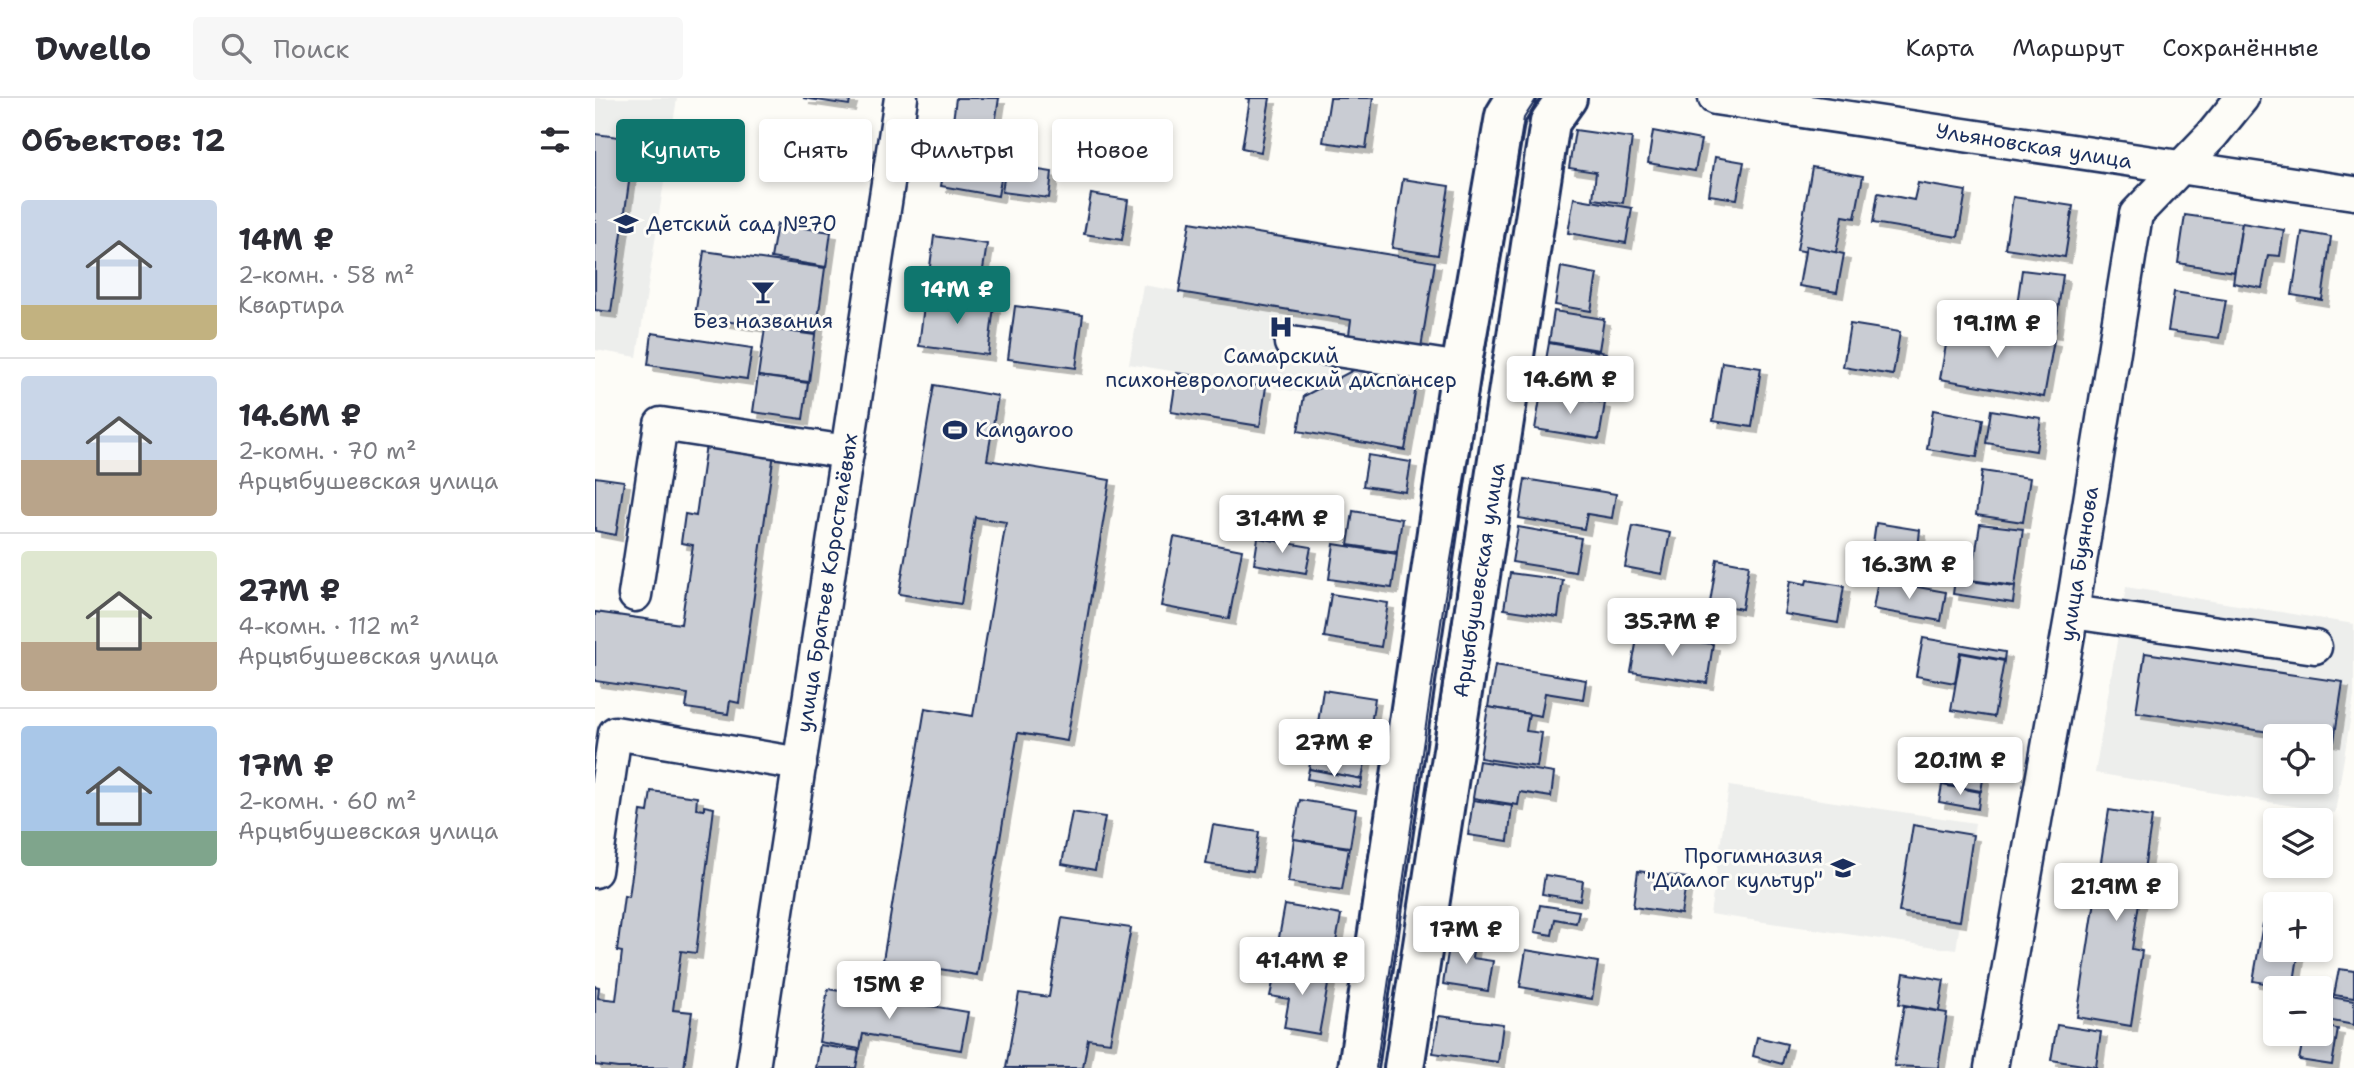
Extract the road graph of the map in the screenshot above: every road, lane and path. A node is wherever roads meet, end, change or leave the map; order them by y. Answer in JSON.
{"nodes":[{"id":1,"x":901,"y":98,"type":"edge"},
{"id":2,"x":1515,"y":98,"type":"edge"},
{"id":3,"x":1567,"y":98,"type":"edge"},
{"id":4,"x":1715,"y":98,"type":"edge"},
{"id":5,"x":2242,"y":98,"type":"edge"},
{"id":6,"x":2180,"y":168,"type":"junction"},
{"id":7,"x":2354,"y":193,"type":"edge"},
{"id":8,"x":1291,"y":343,"type":"dead end"},
{"id":9,"x":1461,"y":369,"type":"junction"},
{"id":10,"x":847,"y":452,"type":"junction"},
{"id":11,"x":635,"y":596,"type":"dead end"},
{"id":12,"x":2072,"y":612,"type":"junction"},
{"id":13,"x":2315,"y":647,"type":"dead end"},
{"id":14,"x":800,"y":764,"type":"junction"},
{"id":15,"x":595,"y":872,"type":"edge"},
{"id":16,"x":753,"y":1068,"type":"edge"},
{"id":17,"x":1358,"y":1068,"type":"edge"},
{"id":18,"x":1404,"y":1068,"type":"edge"},
{"id":19,"x":1991,"y":1068,"type":"edge"}],
"edges":[{"from":1,"to":10,"type":"street","name":"улица Братьев Коростелёвых"},
{"from":2,"to":9,"type":"main road"},
{"from":3,"to":18,"type":"main road","name":"Арцыбушевская улица"},
{"from":4,"to":6,"type":"street","name":"Ульяновская улица"},
{"from":5,"to":6,"type":"street","name":"улица Буянова"},
{"from":6,"to":7,"type":"street","name":"Ульяновская улица"},
{"from":6,"to":12,"type":"street","name":"улица Буянова"},
{"from":8,"to":9,"type":"street"},
{"from":9,"to":17,"type":"main road"},
{"from":10,"to":11,"type":"street"},
{"from":10,"to":14,"type":"street","name":"улица Братьев Коростелёвых"},
{"from":12,"to":13,"type":"street"},
{"from":12,"to":19,"type":"street","name":"улица Буянова"},
{"from":14,"to":15,"type":"street"},
{"from":14,"to":16,"type":"street","name":"улица Братьев Коростелёвых"}]}
